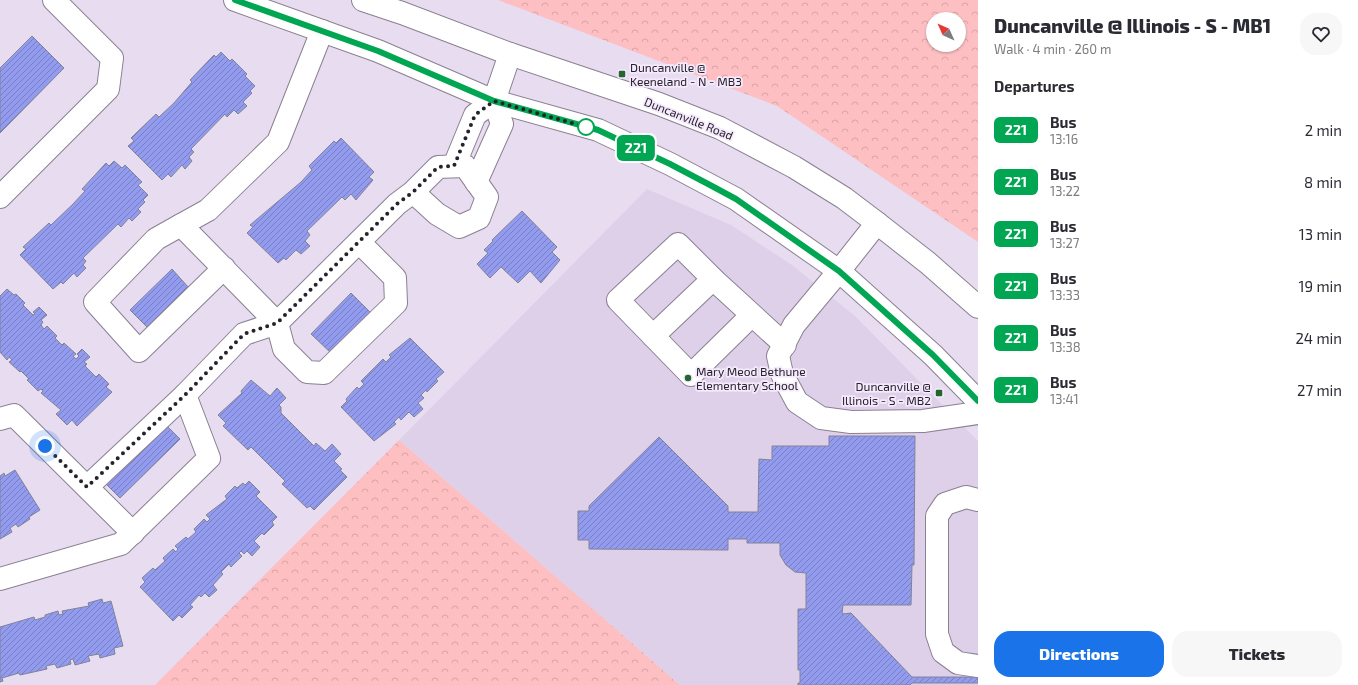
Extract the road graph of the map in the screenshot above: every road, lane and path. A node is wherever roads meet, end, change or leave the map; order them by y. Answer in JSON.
{"nodes":[{"id":1,"x":54,"y":0,"type":"edge"},
{"id":2,"x":234,"y":0,"type":"edge"},
{"id":3,"x":363,"y":0,"type":"edge"},
{"id":4,"x":322,"y":31,"type":"junction"},
{"id":5,"x":510,"y":54,"type":"junction"},
{"id":6,"x":494,"y":101,"type":"junction"},
{"id":7,"x":454,"y":166,"type":"junction"},
{"id":8,"x":476,"y":182,"type":"junction"},
{"id":9,"x":413,"y":192,"type":"junction"},
{"id":10,"x":0,"y":197,"type":"edge"},
{"id":11,"x":877,"y":223,"type":"junction"},
{"id":12,"x":181,"y":225,"type":"junction"},
{"id":13,"x":359,"y":242,"type":"junction"},
{"id":14,"x":224,"y":268,"type":"junction"},
{"id":15,"x":839,"y":271,"type":"junction"},
{"id":16,"x":713,"y":279,"type":"junction"},
{"id":17,"x":978,"y":307,"type":"edge"},
{"id":18,"x":748,"y":319,"type":"junction"},
{"id":19,"x":277,"y":323,"type":"junction"},
{"id":20,"x":653,"y":336,"type":"junction"},
{"id":21,"x":781,"y":350,"type":"junction"},
{"id":22,"x":185,"y":395,"type":"junction"},
{"id":23,"x":978,"y":401,"type":"edge"},
{"id":24,"x":978,"y":413,"type":"edge"},
{"id":25,"x":0,"y":418,"type":"edge"},
{"id":26,"x":87,"y":487,"type":"junction"},
{"id":27,"x":978,"y":500,"type":"edge"},
{"id":28,"x":133,"y":533,"type":"junction"},
{"id":29,"x":0,"y":579,"type":"edge"},
{"id":30,"x":978,"y":666,"type":"edge"}],
"edges":[{"from":1,"to":10,"type":"main road"},
{"from":2,"to":4,"type":"main road"},
{"from":3,"to":5,"type":"main road","name":"Duncanville Road"},
{"from":4,"to":6,"type":"main road"},
{"from":4,"to":12,"type":"main road"},
{"from":5,"to":6,"type":"main road"},
{"from":5,"to":11,"type":"main road","name":"Duncanville Road"},
{"from":6,"to":7,"type":"main road"},
{"from":6,"to":8,"type":"main road"},
{"from":6,"to":15,"type":"main road"},
{"from":7,"to":8,"type":"main road"},
{"from":7,"to":9,"type":"main road"},
{"from":8,"to":9,"type":"main road"},
{"from":9,"to":13,"type":"main road"},
{"from":11,"to":15,"type":"main road"},
{"from":11,"to":17,"type":"main road","name":"Duncanville Road"},
{"from":12,"to":14,"type":"main road"},
{"from":12,"to":14,"type":"main road"},
{"from":13,"to":19,"type":"main road"},
{"from":13,"to":19,"type":"main road"},
{"from":14,"to":19,"type":"main road"},
{"from":15,"to":21,"type":"main road"},
{"from":15,"to":23,"type":"main road"},
{"from":16,"to":18,"type":"main road"},
{"from":16,"to":20,"type":"main road"},
{"from":16,"to":20,"type":"main road"},
{"from":18,"to":20,"type":"main road"},
{"from":18,"to":21,"type":"main road"},
{"from":19,"to":22,"type":"main road"},
{"from":21,"to":24,"type":"main road"},
{"from":22,"to":26,"type":"main road"},
{"from":22,"to":28,"type":"main road"},
{"from":25,"to":26,"type":"main road"},
{"from":26,"to":28,"type":"main road"},
{"from":27,"to":30,"type":"main road"},
{"from":28,"to":29,"type":"main road"}]}
